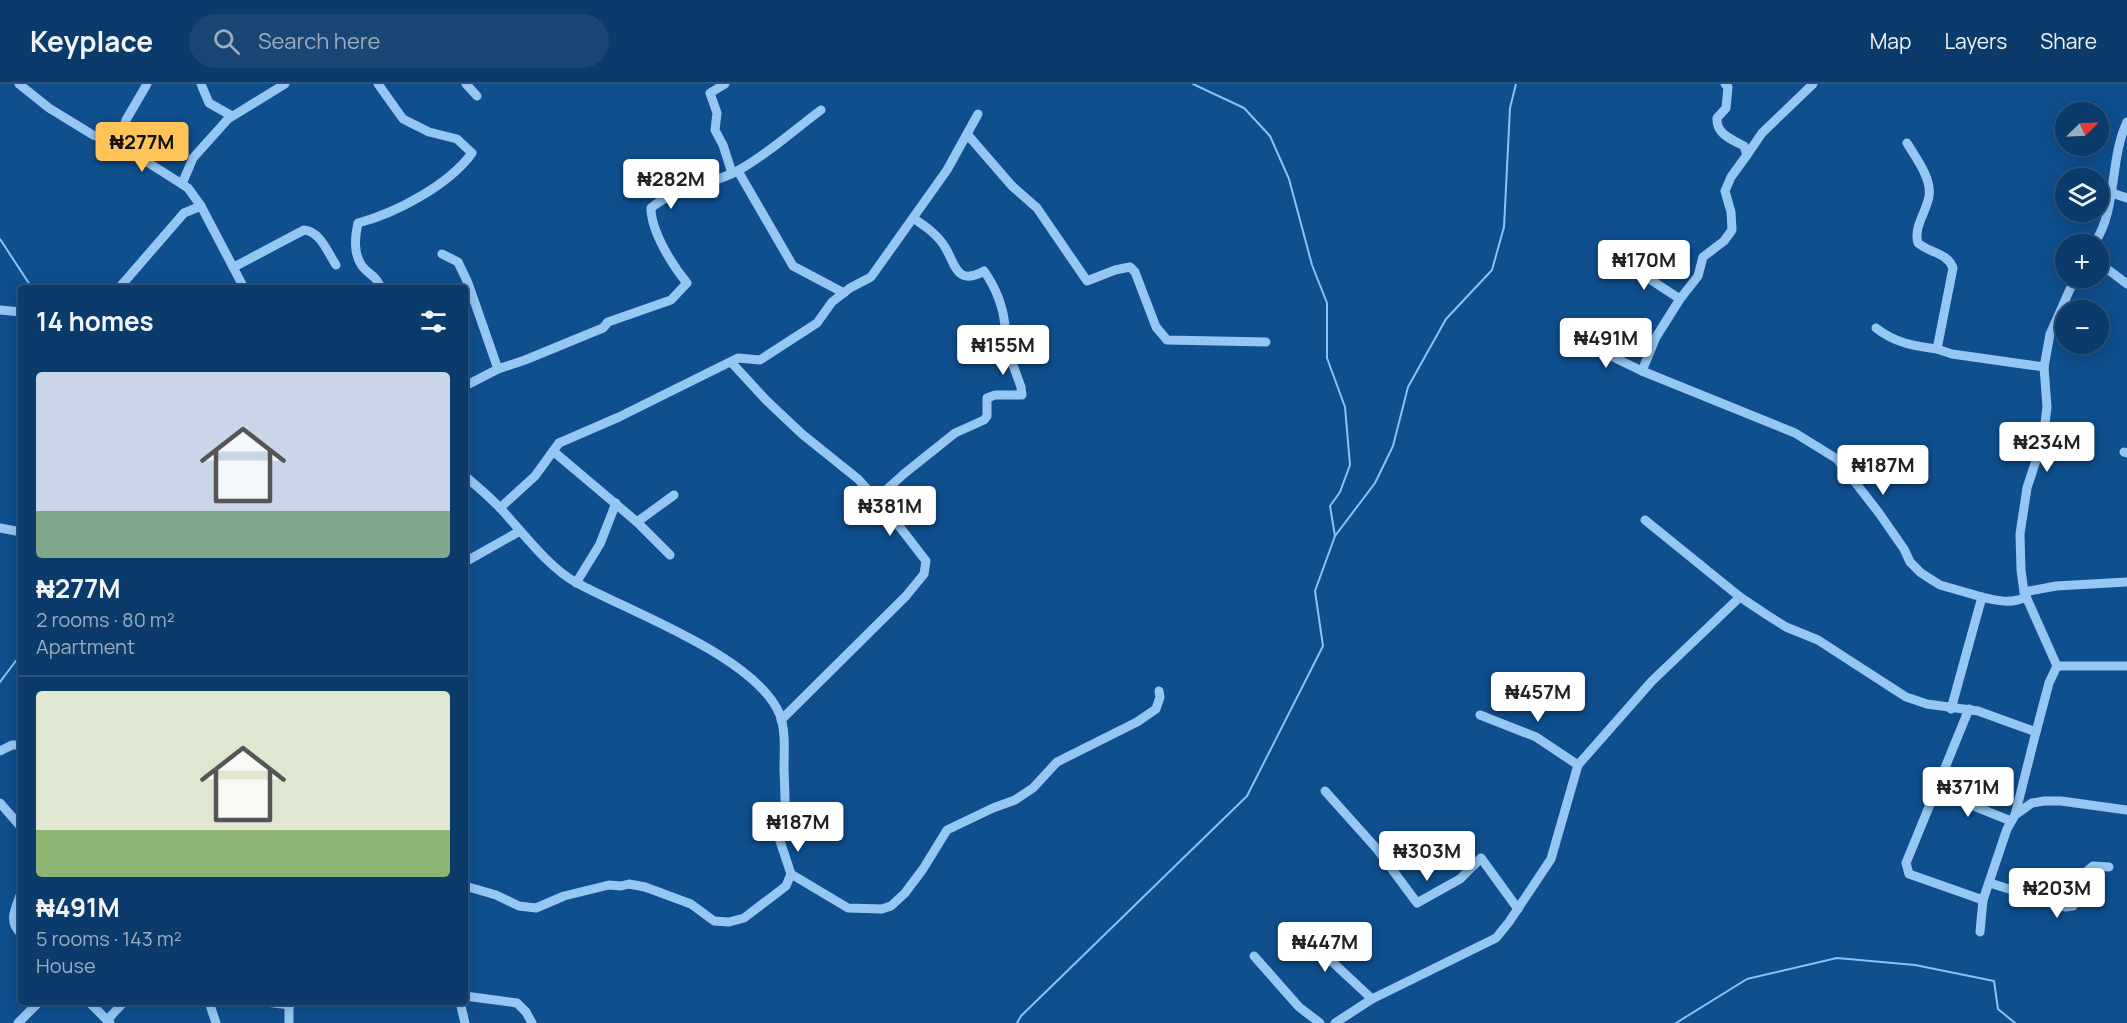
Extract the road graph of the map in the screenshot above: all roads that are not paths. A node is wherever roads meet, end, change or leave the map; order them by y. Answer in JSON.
{"nodes":[{"id":1,"x":19,"y":84,"type":"edge"},
{"id":2,"x":147,"y":84,"type":"edge"},
{"id":3,"x":201,"y":84,"type":"edge"},
{"id":4,"x":285,"y":84,"type":"edge"},
{"id":5,"x":378,"y":84,"type":"edge"},
{"id":6,"x":466,"y":84,"type":"edge"},
{"id":7,"x":725,"y":84,"type":"edge"},
{"id":8,"x":1725,"y":84,"type":"edge"},
{"id":9,"x":1813,"y":84,"type":"edge"},
{"id":10,"x":477,"y":96,"type":"dead end"},
{"id":11,"x":821,"y":110,"type":"dead end"},
{"id":12,"x":978,"y":114,"type":"dead end"},
{"id":13,"x":232,"y":116,"type":"junction"},
{"id":14,"x":2127,"y":122,"type":"edge"},
{"id":15,"x":967,"y":134,"type":"junction"},
{"id":16,"x":1906,"y":143,"type":"dead end"},
{"id":17,"x":119,"y":144,"type":"junction"},
{"id":18,"x":1747,"y":155,"type":"junction"},
{"id":19,"x":735,"y":172,"type":"junction"},
{"id":20,"x":182,"y":184,"type":"junction"},
{"id":21,"x":2112,"y":193,"type":"junction"},
{"id":22,"x":2127,"y":198,"type":"edge"},
{"id":23,"x":201,"y":206,"type":"junction"},
{"id":24,"x":913,"y":218,"type":"junction"},
{"id":25,"x":2100,"y":234,"type":"edge"},
{"id":26,"x":442,"y":254,"type":"dead end"},
{"id":27,"x":1622,"y":261,"type":"dead end"},
{"id":28,"x":336,"y":265,"type":"dead end"},
{"id":29,"x":234,"y":267,"type":"junction"},
{"id":30,"x":2109,"y":270,"type":"edge"},
{"id":31,"x":2127,"y":284,"type":"edge"},
{"id":32,"x":122,"y":285,"type":"edge"},
{"id":33,"x":243,"y":285,"type":"edge"},
{"id":34,"x":380,"y":285,"type":"edge"},
{"id":35,"x":2071,"y":288,"type":"edge"},
{"id":36,"x":844,"y":293,"type":"junction"},
{"id":37,"x":1680,"y":299,"type":"junction"},
{"id":38,"x":0,"y":310,"type":"edge"},
{"id":39,"x":18,"y":312,"type":"edge"},
{"id":40,"x":1876,"y":328,"type":"dead end"},
{"id":41,"x":1266,"y":342,"type":"dead end"},
{"id":42,"x":1582,"y":342,"type":"dead end"},
{"id":43,"x":1937,"y":349,"type":"junction"},
{"id":44,"x":731,"y":362,"type":"junction"},
{"id":45,"x":2044,"y":367,"type":"junction"},
{"id":46,"x":498,"y":369,"type":"junction"},
{"id":47,"x":1642,"y":371,"type":"junction"},
{"id":48,"x":468,"y":384,"type":"edge"},
{"id":49,"x":553,"y":451,"type":"junction"},
{"id":50,"x":468,"y":479,"type":"edge"},
{"id":51,"x":674,"y":495,"type":"dead end"},
{"id":52,"x":876,"y":499,"type":"junction"},
{"id":53,"x":616,"y":503,"type":"junction"},
{"id":54,"x":500,"y":508,"type":"junction"},
{"id":55,"x":1645,"y":520,"type":"dead end"},
{"id":56,"x":638,"y":522,"type":"junction"},
{"id":57,"x":0,"y":528,"type":"edge"},
{"id":58,"x":18,"y":531,"type":"edge"},
{"id":59,"x":520,"y":531,"type":"junction"},
{"id":60,"x":670,"y":555,"type":"dead end"},
{"id":61,"x":468,"y":560,"type":"edge"},
{"id":62,"x":2127,"y":582,"type":"edge"},
{"id":63,"x":576,"y":583,"type":"junction"},
{"id":64,"x":2025,"y":594,"type":"junction"},
{"id":65,"x":1740,"y":597,"type":"junction"},
{"id":66,"x":1982,"y":597,"type":"junction"},
{"id":67,"x":2057,"y":666,"type":"junction"},
{"id":68,"x":2127,"y":666,"type":"edge"},
{"id":69,"x":1159,"y":691,"type":"dead end"},
{"id":70,"x":1951,"y":709,"type":"junction"},
{"id":71,"x":1969,"y":709,"type":"junction"},
{"id":72,"x":1480,"y":715,"type":"dead end"},
{"id":73,"x":781,"y":720,"type":"junction"},
{"id":74,"x":2036,"y":732,"type":"junction"},
{"id":75,"x":18,"y":746,"type":"edge"},
{"id":76,"x":0,"y":752,"type":"edge"},
{"id":77,"x":1578,"y":765,"type":"junction"},
{"id":78,"x":1325,"y":790,"type":"dead end"},
{"id":79,"x":1934,"y":790,"type":"junction"},
{"id":80,"x":0,"y":803,"type":"edge"},
{"id":81,"x":2127,"y":810,"type":"edge"},
{"id":82,"x":2013,"y":818,"type":"junction"},
{"id":83,"x":18,"y":824,"type":"edge"},
{"id":84,"x":2109,"y":867,"type":"dead end"},
{"id":85,"x":791,"y":874,"type":"junction"},
{"id":86,"x":1990,"y":883,"type":"junction"},
{"id":87,"x":468,"y":887,"type":"edge"},
{"id":88,"x":1983,"y":900,"type":"junction"},
{"id":89,"x":18,"y":901,"type":"edge"},
{"id":90,"x":1518,"y":909,"type":"junction"},
{"id":91,"x":1296,"y":928,"type":"dead end"},
{"id":92,"x":18,"y":930,"type":"edge"},
{"id":93,"x":1980,"y":932,"type":"dead end"},
{"id":94,"x":1254,"y":956,"type":"dead end"},
{"id":95,"x":468,"y":996,"type":"edge"},
{"id":96,"x":1372,"y":999,"type":"junction"},
{"id":97,"x":36,"y":1005,"type":"edge"},
{"id":98,"x":93,"y":1005,"type":"edge"},
{"id":99,"x":121,"y":1005,"type":"edge"},
{"id":100,"x":210,"y":1005,"type":"edge"},
{"id":101,"x":290,"y":1005,"type":"edge"},
{"id":102,"x":461,"y":1005,"type":"edge"},
{"id":103,"x":109,"y":1021,"type":"edge"},
{"id":104,"x":18,"y":1023,"type":"edge"},
{"id":105,"x":216,"y":1023,"type":"edge"},
{"id":106,"x":289,"y":1023,"type":"edge"},
{"id":107,"x":465,"y":1023,"type":"edge"},
{"id":108,"x":532,"y":1023,"type":"edge"},
{"id":109,"x":1320,"y":1023,"type":"edge"},
{"id":110,"x":1335,"y":1023,"type":"edge"}],
"edges":[{"from":1,"to":17,"type":"street"},
{"from":2,"to":17,"type":"street"},
{"from":3,"to":13,"type":"street"},
{"from":4,"to":13,"type":"street"},
{"from":5,"to":34,"type":"street"},
{"from":6,"to":10,"type":"street"},
{"from":7,"to":19,"type":"street"},
{"from":8,"to":18,"type":"street"},
{"from":9,"to":18,"type":"street"},
{"from":11,"to":19,"type":"street"},
{"from":12,"to":15,"type":"street"},
{"from":13,"to":20,"type":"street"},
{"from":14,"to":21,"type":"street"},
{"from":15,"to":24,"type":"street"},
{"from":15,"to":41,"type":"street"},
{"from":16,"to":43,"type":"street"},
{"from":17,"to":20,"type":"street"},
{"from":18,"to":37,"type":"street"},
{"from":19,"to":36,"type":"street"},
{"from":19,"to":46,"type":"street"},
{"from":20,"to":23,"type":"street"},
{"from":21,"to":22,"type":"street"},
{"from":21,"to":25,"type":"street"},
{"from":23,"to":29,"type":"street"},
{"from":23,"to":32,"type":"street"},
{"from":24,"to":36,"type":"street"},
{"from":24,"to":52,"type":"street"},
{"from":26,"to":46,"type":"street"},
{"from":27,"to":37,"type":"street"},
{"from":28,"to":29,"type":"street"},
{"from":29,"to":33,"type":"street"},
{"from":30,"to":31,"type":"street"},
{"from":35,"to":45,"type":"street"},
{"from":36,"to":44,"type":"street"},
{"from":37,"to":47,"type":"street"},
{"from":38,"to":39,"type":"street"},
{"from":40,"to":43,"type":"street"},
{"from":42,"to":47,"type":"street"},
{"from":43,"to":45,"type":"street"},
{"from":44,"to":49,"type":"street"},
{"from":44,"to":52,"type":"street"},
{"from":45,"to":64,"type":"street"},
{"from":46,"to":48,"type":"street"},
{"from":47,"to":66,"type":"street"},
{"from":49,"to":53,"type":"street"},
{"from":49,"to":54,"type":"street"},
{"from":50,"to":54,"type":"street"},
{"from":51,"to":56,"type":"street"},
{"from":52,"to":73,"type":"street"},
{"from":53,"to":56,"type":"street"},
{"from":53,"to":63,"type":"street"},
{"from":54,"to":59,"type":"street"},
{"from":55,"to":65,"type":"street"},
{"from":56,"to":60,"type":"street"},
{"from":57,"to":58,"type":"street"},
{"from":59,"to":61,"type":"street"},
{"from":59,"to":63,"type":"street"},
{"from":62,"to":64,"type":"street"},
{"from":63,"to":73,"type":"street"},
{"from":64,"to":66,"type":"street"},
{"from":64,"to":67,"type":"street"},
{"from":65,"to":70,"type":"street"},
{"from":65,"to":77,"type":"street"},
{"from":66,"to":70,"type":"street"},
{"from":67,"to":68,"type":"street"},
{"from":67,"to":74,"type":"street"},
{"from":69,"to":85,"type":"street"},
{"from":70,"to":71,"type":"street"},
{"from":71,"to":74,"type":"street"},
{"from":71,"to":79,"type":"street"},
{"from":72,"to":77,"type":"street"},
{"from":73,"to":85,"type":"street"},
{"from":74,"to":82,"type":"street"},
{"from":75,"to":76,"type":"street"},
{"from":77,"to":90,"type":"street"},
{"from":78,"to":90,"type":"street"},
{"from":79,"to":82,"type":"street"},
{"from":79,"to":88,"type":"street"},
{"from":80,"to":83,"type":"street"},
{"from":81,"to":82,"type":"street"},
{"from":82,"to":86,"type":"street"},
{"from":84,"to":86,"type":"street"},
{"from":85,"to":87,"type":"street"},
{"from":86,"to":88,"type":"street"},
{"from":88,"to":93,"type":"street"},
{"from":89,"to":92,"type":"street"},
{"from":90,"to":96,"type":"street"},
{"from":91,"to":96,"type":"street"},
{"from":94,"to":109,"type":"street"},
{"from":95,"to":108,"type":"street"},
{"from":96,"to":110,"type":"street"},
{"from":97,"to":104,"type":"street"},
{"from":98,"to":103,"type":"street"},
{"from":99,"to":103,"type":"street"},
{"from":100,"to":105,"type":"street"},
{"from":101,"to":106,"type":"street"},
{"from":102,"to":107,"type":"street"}]}
